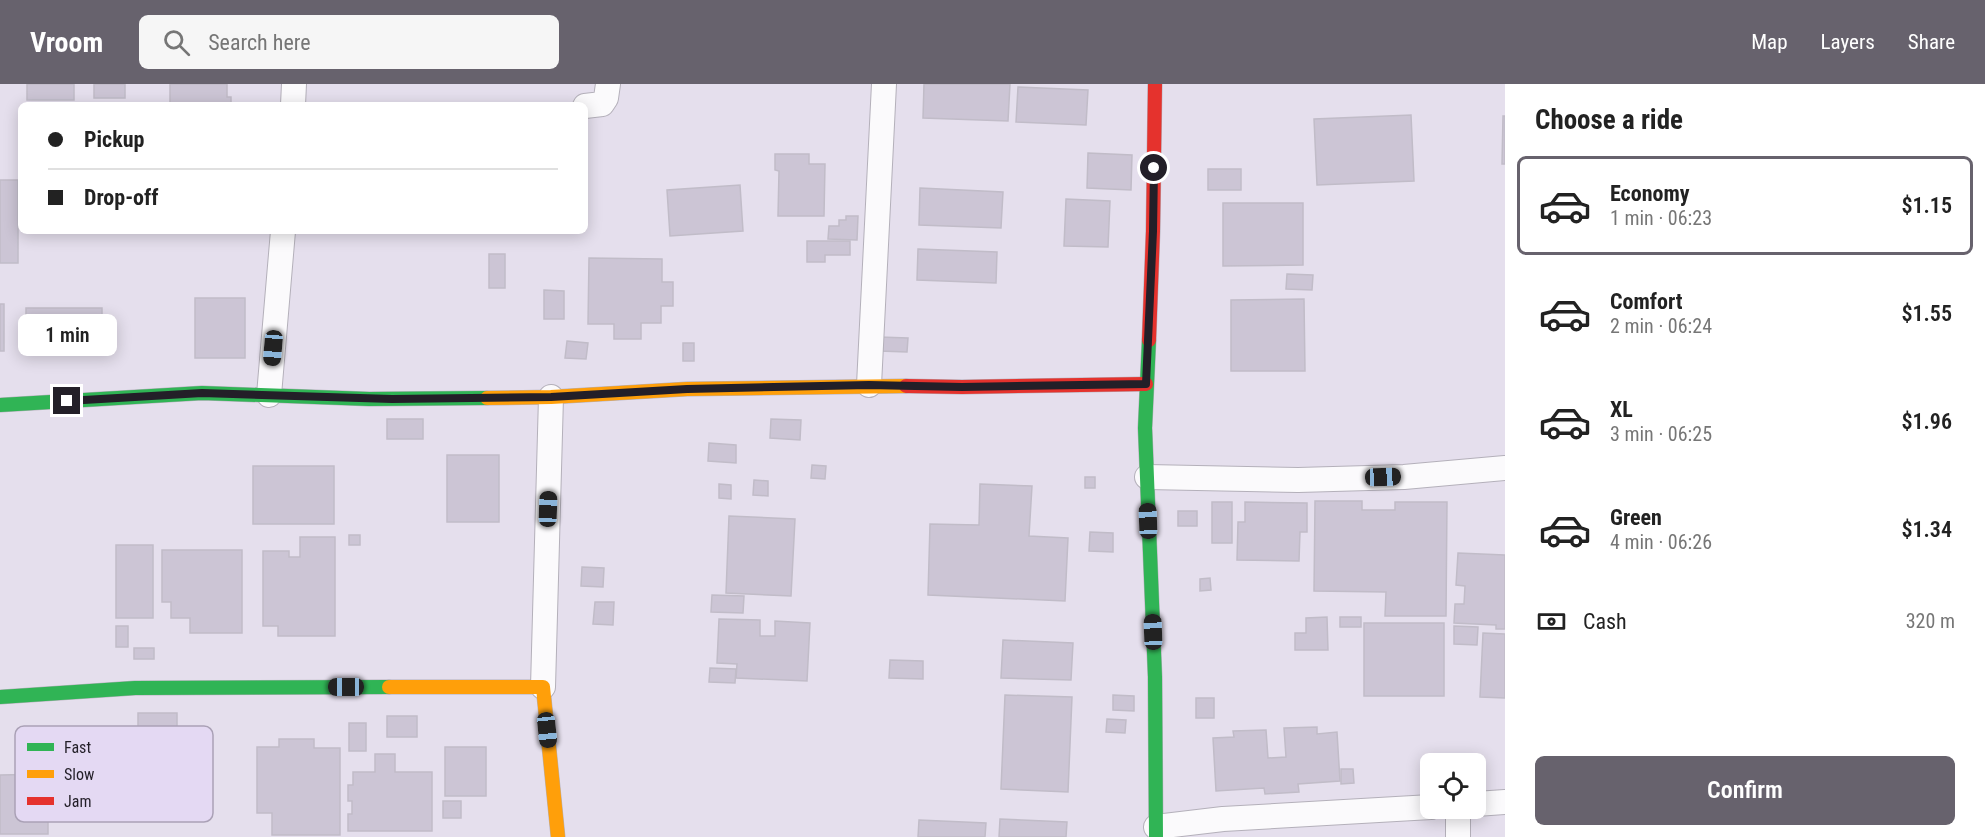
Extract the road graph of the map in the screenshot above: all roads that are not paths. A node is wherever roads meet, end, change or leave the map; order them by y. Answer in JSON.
{"nodes":[{"id":1,"x":294,"y":84,"type":"edge"},
{"id":2,"x":608,"y":84,"type":"edge"},
{"id":3,"x":884,"y":84,"type":"edge"},
{"id":4,"x":1155,"y":84,"type":"edge"},
{"id":5,"x":293,"y":102,"type":"edge"},
{"id":6,"x":588,"y":106,"type":"edge"},
{"id":7,"x":283,"y":234,"type":"edge"},
{"id":8,"x":1146,"y":384,"type":"junction"},
{"id":9,"x":869,"y":385,"type":"junction"},
{"id":10,"x":269,"y":395,"type":"junction"},
{"id":11,"x":551,"y":397,"type":"junction"},
{"id":12,"x":0,"y":405,"type":"edge"},
{"id":13,"x":1505,"y":468,"type":"edge"},
{"id":14,"x":1147,"y":477,"type":"junction"},
{"id":15,"x":543,"y":687,"type":"junction"},
{"id":16,"x":0,"y":697,"type":"edge"},
{"id":17,"x":1505,"y":802,"type":"edge"},
{"id":18,"x":1486,"y":803,"type":"edge"},
{"id":19,"x":1420,"y":808,"type":"edge"},
{"id":20,"x":1458,"y":819,"type":"edge"},
{"id":21,"x":1156,"y":832,"type":"edge"},
{"id":22,"x":558,"y":837,"type":"edge"},
{"id":23,"x":1458,"y":837,"type":"edge"}],
"edges":[{"from":1,"to":5,"type":"street"},
{"from":2,"to":6,"type":"street"},
{"from":3,"to":9,"type":"street"},
{"from":4,"to":8,"type":"street"},
{"from":7,"to":10,"type":"street"},
{"from":8,"to":9,"type":"street"},
{"from":8,"to":14,"type":"street"},
{"from":9,"to":11,"type":"street"},
{"from":10,"to":11,"type":"street"},
{"from":10,"to":12,"type":"street"},
{"from":11,"to":15,"type":"street"},
{"from":13,"to":14,"type":"street"},
{"from":14,"to":21,"type":"street"},
{"from":15,"to":16,"type":"street"},
{"from":15,"to":22,"type":"street"},
{"from":17,"to":18,"type":"street"},
{"from":19,"to":21,"type":"street"},
{"from":20,"to":23,"type":"street"}]}
